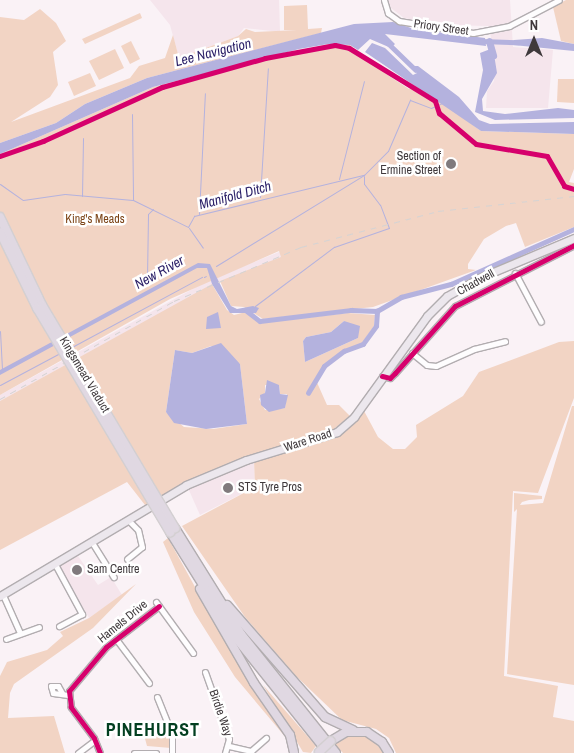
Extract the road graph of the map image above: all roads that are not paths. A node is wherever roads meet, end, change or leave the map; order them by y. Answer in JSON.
{"nodes":[{"id":1,"x":384,"y":0,"type":"edge"},
{"id":2,"x":559,"y":0,"type":"edge"},
{"id":3,"x":0,"y":217,"type":"edge"},
{"id":4,"x":0,"y":232,"type":"edge"},
{"id":5,"x":574,"y":238,"type":"edge"},
{"id":6,"x":574,"y":245,"type":"edge"},
{"id":7,"x":515,"y":273,"type":"junction"},
{"id":8,"x":541,"y":322,"type":"dead end"},
{"id":9,"x":505,"y":341,"type":"dead end"},
{"id":10,"x":412,"y":353,"type":"junction"},
{"id":11,"x":382,"y":376,"type":"junction"},
{"id":12,"x":128,"y":520,"type":"junction"},
{"id":13,"x":173,"y":530,"type":"junction"},
{"id":14,"x":93,"y":544,"type":"junction"},
{"id":15,"x":127,"y":559,"type":"dead end"},
{"id":16,"x":187,"y":560,"type":"junction"},
{"id":17,"x":56,"y":566,"type":"junction"},
{"id":18,"x":204,"y":576,"type":"junction"},
{"id":19,"x":114,"y":577,"type":"dead end"},
{"id":20,"x":1,"y":596,"type":"edge"},
{"id":21,"x":59,"y":626,"type":"dead end"},
{"id":22,"x":39,"y":627,"type":"dead end"},
{"id":23,"x":20,"y":632,"type":"junction"},
{"id":24,"x":6,"y":639,"type":"dead end"},
{"id":25,"x":116,"y":639,"type":"junction"},
{"id":26,"x":193,"y":653,"type":"dead end"},
{"id":27,"x":205,"y":672,"type":"dead end"},
{"id":28,"x":149,"y":683,"type":"dead end"},
{"id":29,"x":62,"y":693,"type":"dead end"},
{"id":30,"x":68,"y":695,"type":"junction"},
{"id":31,"x":157,"y":697,"type":"dead end"},
{"id":32,"x":353,"y":730,"type":"junction"},
{"id":33,"x":266,"y":738,"type":"dead end"},
{"id":34,"x":95,"y":740,"type":"junction"},
{"id":35,"x":229,"y":746,"type":"junction"},
{"id":36,"x":78,"y":753,"type":"edge"},
{"id":37,"x":100,"y":753,"type":"edge"},
{"id":38,"x":134,"y":753,"type":"edge"},
{"id":39,"x":156,"y":753,"type":"edge"},
{"id":40,"x":172,"y":753,"type":"edge"},
{"id":41,"x":224,"y":753,"type":"edge"},
{"id":42,"x":294,"y":753,"type":"edge"},
{"id":43,"x":318,"y":753,"type":"edge"},
{"id":44,"x":328,"y":753,"type":"edge"},
{"id":45,"x":336,"y":753,"type":"edge"},
{"id":46,"x":389,"y":753,"type":"edge"}],
"edges":[{"from":1,"to":2,"type":"street","name":"Priory Street"},
{"from":3,"to":13,"type":"highway","name":"Kingsmead Viaduct","bridge":true},
{"from":4,"to":13,"type":"highway","name":"Kingsmead Viaduct","bridge":true},
{"from":5,"to":11,"type":"main road","name":"Ware Road"},
{"from":6,"to":7,"type":"street","name":"Chadwell"},
{"from":7,"to":8,"type":"street"},
{"from":7,"to":10,"type":"street","name":"Chadwell"},
{"from":9,"to":10,"type":"street"},
{"from":10,"to":11,"type":"street","name":"Chadwell"},
{"from":11,"to":12,"type":"main road","name":"Ware Road"},
{"from":12,"to":14,"type":"main road","name":"Ware Road"},
{"from":12,"to":15,"type":"street"},
{"from":13,"to":16,"type":"highway"},
{"from":13,"to":18,"type":"highway"},
{"from":14,"to":17,"type":"main road","name":"Ware Road"},
{"from":14,"to":19,"type":"street"},
{"from":16,"to":42,"type":"highway"},
{"from":16,"to":44,"type":"highway"},
{"from":17,"to":20,"type":"main road","name":"Ware Road"},
{"from":17,"to":21,"type":"street"},
{"from":18,"to":32,"type":"highway"},
{"from":18,"to":45,"type":"highway"},
{"from":20,"to":23,"type":"street"},
{"from":22,"to":23,"type":"street"},
{"from":23,"to":24,"type":"street"},
{"from":25,"to":26,"type":"street","name":"Hamels Drive"},
{"from":25,"to":28,"type":"street"},
{"from":25,"to":30,"type":"street","name":"Hamels Drive"},
{"from":27,"to":35,"type":"street","name":"Birdie Way"},
{"from":29,"to":30,"type":"street"},
{"from":30,"to":34,"type":"street"},
{"from":31,"to":40,"type":"street"},
{"from":32,"to":43,"type":"highway","bridge":true},
{"from":32,"to":46,"type":"highway"},
{"from":33,"to":35,"type":"street"},
{"from":34,"to":36,"type":"street"},
{"from":34,"to":37,"type":"street"},
{"from":35,"to":41,"type":"street","name":"Birdie Way"},
{"from":38,"to":39,"type":"street"}]}
